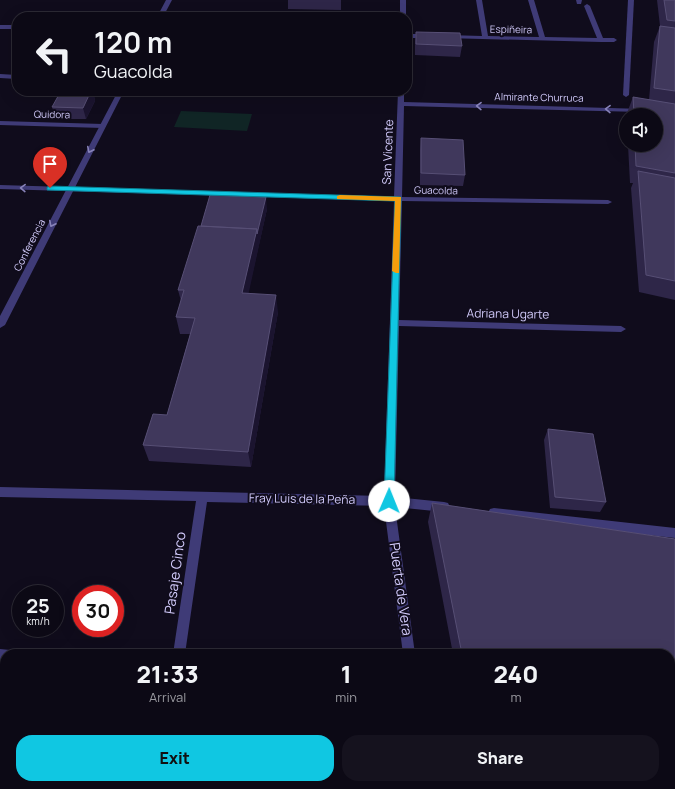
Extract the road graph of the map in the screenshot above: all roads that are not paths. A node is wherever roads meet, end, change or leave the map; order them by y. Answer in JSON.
{"nodes":[{"id":1,"x":168,"y":0,"type":"edge"},
{"id":2,"x":403,"y":0,"type":"edge"},
{"id":3,"x":479,"y":0,"type":"edge"},
{"id":4,"x":531,"y":0,"type":"edge"},
{"id":5,"x":631,"y":0,"type":"edge"},
{"id":6,"x":587,"y":6,"type":"dead end"},
{"id":7,"x":162,"y":12,"type":"edge"},
{"id":8,"x":402,"y":12,"type":"edge"},
{"id":9,"x":0,"y":27,"type":"edge"},
{"id":10,"x":12,"y":28,"type":"edge"},
{"id":11,"x":412,"y":36,"type":"edge"},
{"id":12,"x":434,"y":36,"type":"edge"},
{"id":13,"x":441,"y":36,"type":"edge"},
{"id":14,"x":485,"y":38,"type":"junction"},
{"id":15,"x":543,"y":39,"type":"junction"},
{"id":16,"x":601,"y":40,"type":"junction"},
{"id":17,"x":614,"y":40,"type":"dead end"},
{"id":18,"x":0,"y":76,"type":"edge"},
{"id":19,"x":12,"y":77,"type":"edge"},
{"id":20,"x":626,"y":95,"type":"dead end"},
{"id":21,"x":118,"y":96,"type":"edge"},
{"id":22,"x":402,"y":96,"type":"edge"},
{"id":23,"x":401,"y":104,"type":"junction"},
{"id":24,"x":619,"y":109,"type":"edge"},
{"id":25,"x":0,"y":123,"type":"edge"},
{"id":26,"x":103,"y":126,"type":"junction"},
{"id":27,"x":0,"y":187,"type":"edge"},
{"id":28,"x":70,"y":189,"type":"junction"},
{"id":29,"x":398,"y":199,"type":"junction"},
{"id":30,"x":608,"y":202,"type":"dead end"},
{"id":31,"x":394,"y":323,"type":"junction"},
{"id":32,"x":0,"y":325,"type":"edge"},
{"id":33,"x":621,"y":329,"type":"dead end"},
{"id":34,"x":0,"y":492,"type":"edge"},
{"id":35,"x":202,"y":497,"type":"junction"},
{"id":36,"x":389,"y":501,"type":"junction"},
{"id":37,"x":455,"y":508,"type":"edge"},
{"id":38,"x":486,"y":512,"type":"edge"},
{"id":39,"x":675,"y":533,"type":"edge"},
{"id":40,"x":180,"y":649,"type":"edge"},
{"id":41,"x":408,"y":649,"type":"edge"}],
"edges":[{"from":1,"to":7,"type":"street"},
{"from":2,"to":8,"type":"street"},
{"from":3,"to":14,"type":"street"},
{"from":4,"to":15,"type":"street"},
{"from":5,"to":20,"type":"street"},
{"from":6,"to":16,"type":"street"},
{"from":9,"to":10,"type":"street"},
{"from":11,"to":12,"type":"street"},
{"from":13,"to":14,"type":"street","name":"Espiñeira"},
{"from":14,"to":15,"type":"street","name":"Espiñeira"},
{"from":15,"to":16,"type":"street","name":"Espiñeira"},
{"from":16,"to":17,"type":"street","name":"Espiñeira"},
{"from":18,"to":19,"type":"street"},
{"from":21,"to":26,"type":"street","name":"Conferencia"},
{"from":22,"to":23,"type":"street","name":"San Vicente"},
{"from":24,"to":23,"type":"street","name":"Almirante Churruca","one_way":true},
{"from":23,"to":29,"type":"street","name":"San Vicente"},
{"from":25,"to":26,"type":"street","name":"Quidora"},
{"from":26,"to":28,"type":"street","name":"Conferencia","one_way":true},
{"from":28,"to":27,"type":"street","name":"Guacolda","one_way":true},
{"from":28,"to":29,"type":"street","name":"Guacolda"},
{"from":28,"to":32,"type":"street","name":"Conferencia","one_way":true},
{"from":29,"to":30,"type":"street","name":"Guacolda"},
{"from":29,"to":31,"type":"street","name":"San Vicente"},
{"from":31,"to":33,"type":"street","name":"Adriana Ugarte"},
{"from":31,"to":36,"type":"street","name":"San Vicente"},
{"from":34,"to":35,"type":"street","name":"Fray Luis de la Peña"},
{"from":35,"to":36,"type":"street","name":"Fray Luis de la Peña"},
{"from":35,"to":40,"type":"street","name":"Pasaje Cinco"},
{"from":36,"to":37,"type":"street","name":"Fray Luis de la Peña"},
{"from":36,"to":41,"type":"street","name":"Puerta de Vera"},
{"from":38,"to":39,"type":"street"}]}
